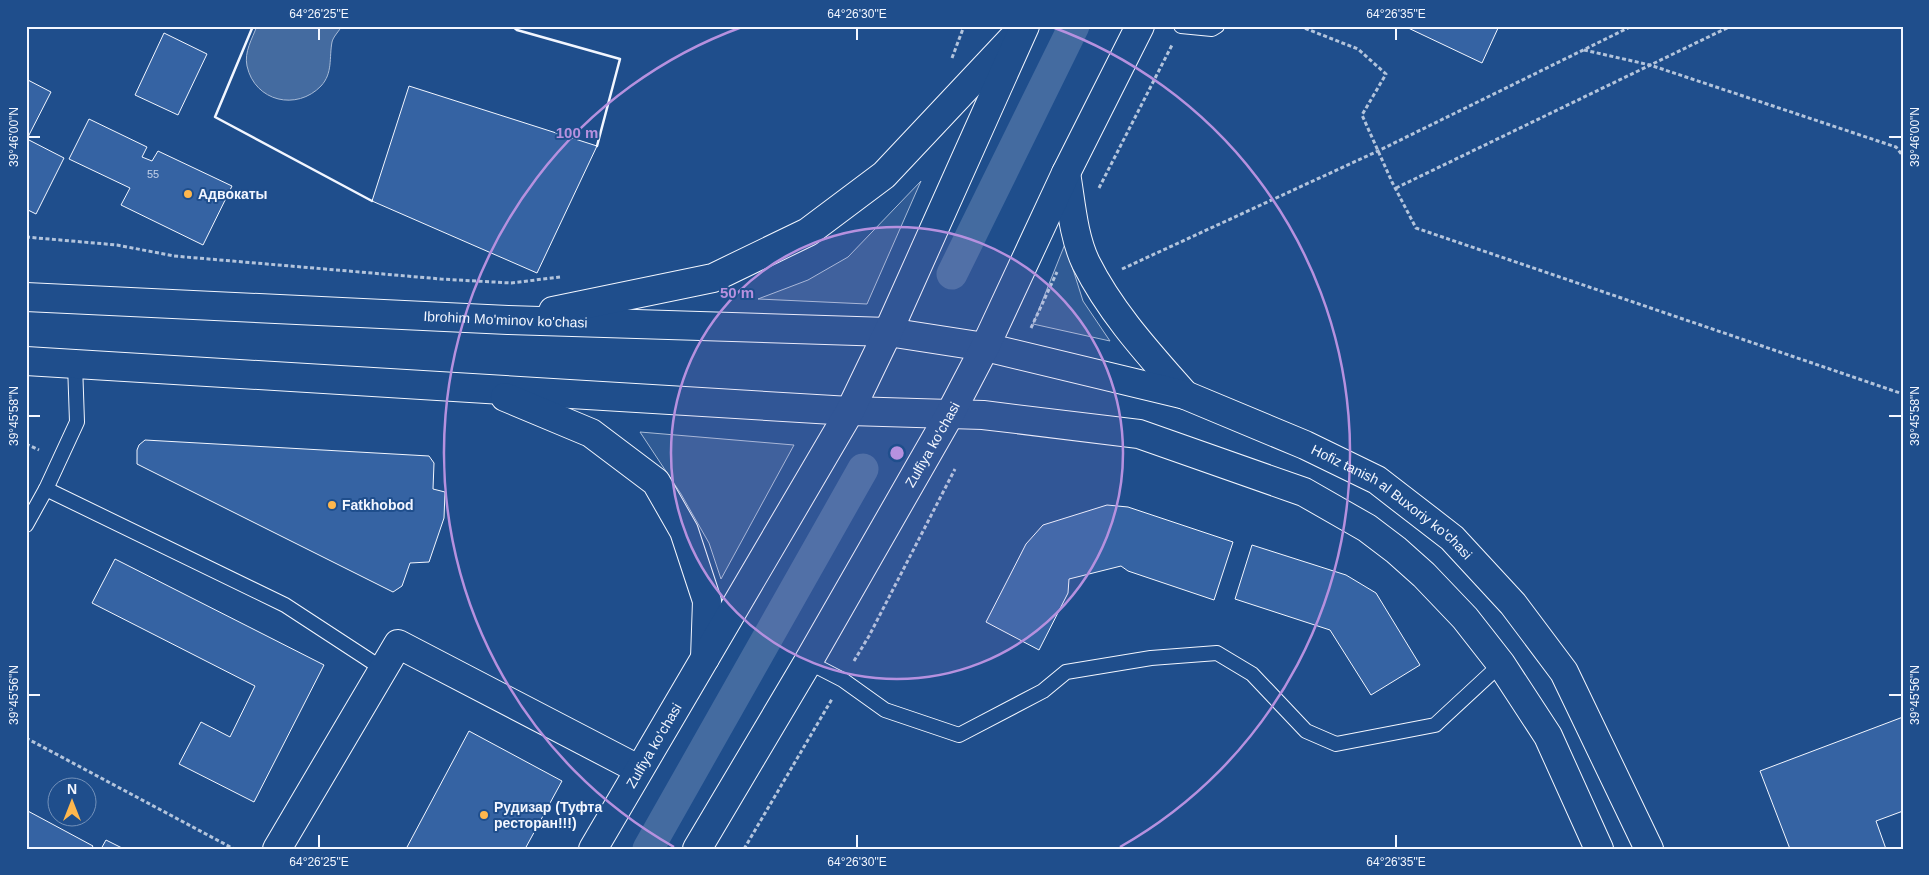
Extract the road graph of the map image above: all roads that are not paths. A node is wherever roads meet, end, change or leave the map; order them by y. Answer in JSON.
{"nodes":[{"id":1,"x":1024,"y":26,"type":"edge"},
{"id":2,"x":1140,"y":26,"type":"edge"},
{"id":3,"x":1181,"y":26,"type":"edge"},
{"id":4,"x":1217,"y":26,"type":"edge"},
{"id":5,"x":1066,"y":173,"type":"junction"},
{"id":6,"x":26,"y":297,"type":"edge"},
{"id":7,"x":508,"y":320,"type":"junction"},
{"id":8,"x":888,"y":332,"type":"junction"},
{"id":9,"x":985,"y":346,"type":"junction"},
{"id":10,"x":26,"y":361,"type":"edge"},
{"id":11,"x":75,"y":364,"type":"junction"},
{"id":12,"x":485,"y":388,"type":"junction"},
{"id":13,"x":1184,"y":395,"type":"junction"},
{"id":14,"x":850,"y":411,"type":"junction"},
{"id":15,"x":950,"y":414,"type":"junction"},
{"id":16,"x":46,"y":489,"type":"junction"},
{"id":17,"x":26,"y":525,"type":"edge"},
{"id":18,"x":705,"y":660,"type":"junction"},
{"id":19,"x":808,"y":662,"type":"junction"},
{"id":20,"x":1501,"y":664,"type":"junction"},
{"id":21,"x":383,"y":669,"type":"junction"},
{"id":22,"x":638,"y":769,"type":"junction"},
{"id":23,"x":277,"y":849,"type":"edge"},
{"id":24,"x":593,"y":849,"type":"edge"},
{"id":25,"x":697,"y":849,"type":"edge"},
{"id":26,"x":1599,"y":849,"type":"edge"},
{"id":27,"x":1649,"y":849,"type":"edge"}],
"edges":[{"from":1,"to":7,"type":"main road"},
{"from":1,"to":8,"type":"main road","name":"Zulfiya ko'chasi"},
{"from":2,"to":5,"type":"main road","name":"Zulfiya ko'chasi"},
{"from":3,"to":4,"type":"lane"},
{"from":5,"to":9,"type":"main road","name":"Zulfiya ko'chasi"},
{"from":5,"to":13,"type":"main road"},
{"from":6,"to":7,"type":"main road","name":"Ibrohim Mo'minov ko'chasi"},
{"from":7,"to":8,"type":"main road","name":"Ibrohim Mo'minov ko'chasi"},
{"from":8,"to":9,"type":"main road","name":"Ibrohim Mo'minov ko'chasi"},
{"from":8,"to":14,"type":"main road","name":"Zulfiya ko'chasi"},
{"from":9,"to":13,"type":"main road","name":"Hofiz tanish al Buxoriy ko'chasi"},
{"from":9,"to":15,"type":"main road","name":"Zulfiya ko'chasi"},
{"from":10,"to":11,"type":"main road"},
{"from":11,"to":12,"type":"main road"},
{"from":11,"to":16,"type":"lane"},
{"from":12,"to":14,"type":"main road"},
{"from":12,"to":18,"type":"main road"},
{"from":13,"to":27,"type":"main road","name":"Hofiz tanish al Buxoriy ko'chasi"},
{"from":14,"to":15,"type":"main road"},
{"from":14,"to":18,"type":"main road","name":"Zulfiya ko'chasi"},
{"from":15,"to":19,"type":"main road","name":"Zulfiya ko'chasi"},
{"from":15,"to":20,"type":"main road"},
{"from":16,"to":17,"type":"lane"},
{"from":16,"to":21,"type":"lane"},
{"from":18,"to":22,"type":"main road","name":"Zulfiya ko'chasi"},
{"from":19,"to":20,"type":"lane"},
{"from":19,"to":25,"type":"main road","name":"Zulfiya ko'chasi"},
{"from":20,"to":26,"type":"main road"},
{"from":21,"to":22,"type":"main road"},
{"from":21,"to":23,"type":"main road"},
{"from":22,"to":24,"type":"main road","name":"Zulfiya ko'chasi"}]}
